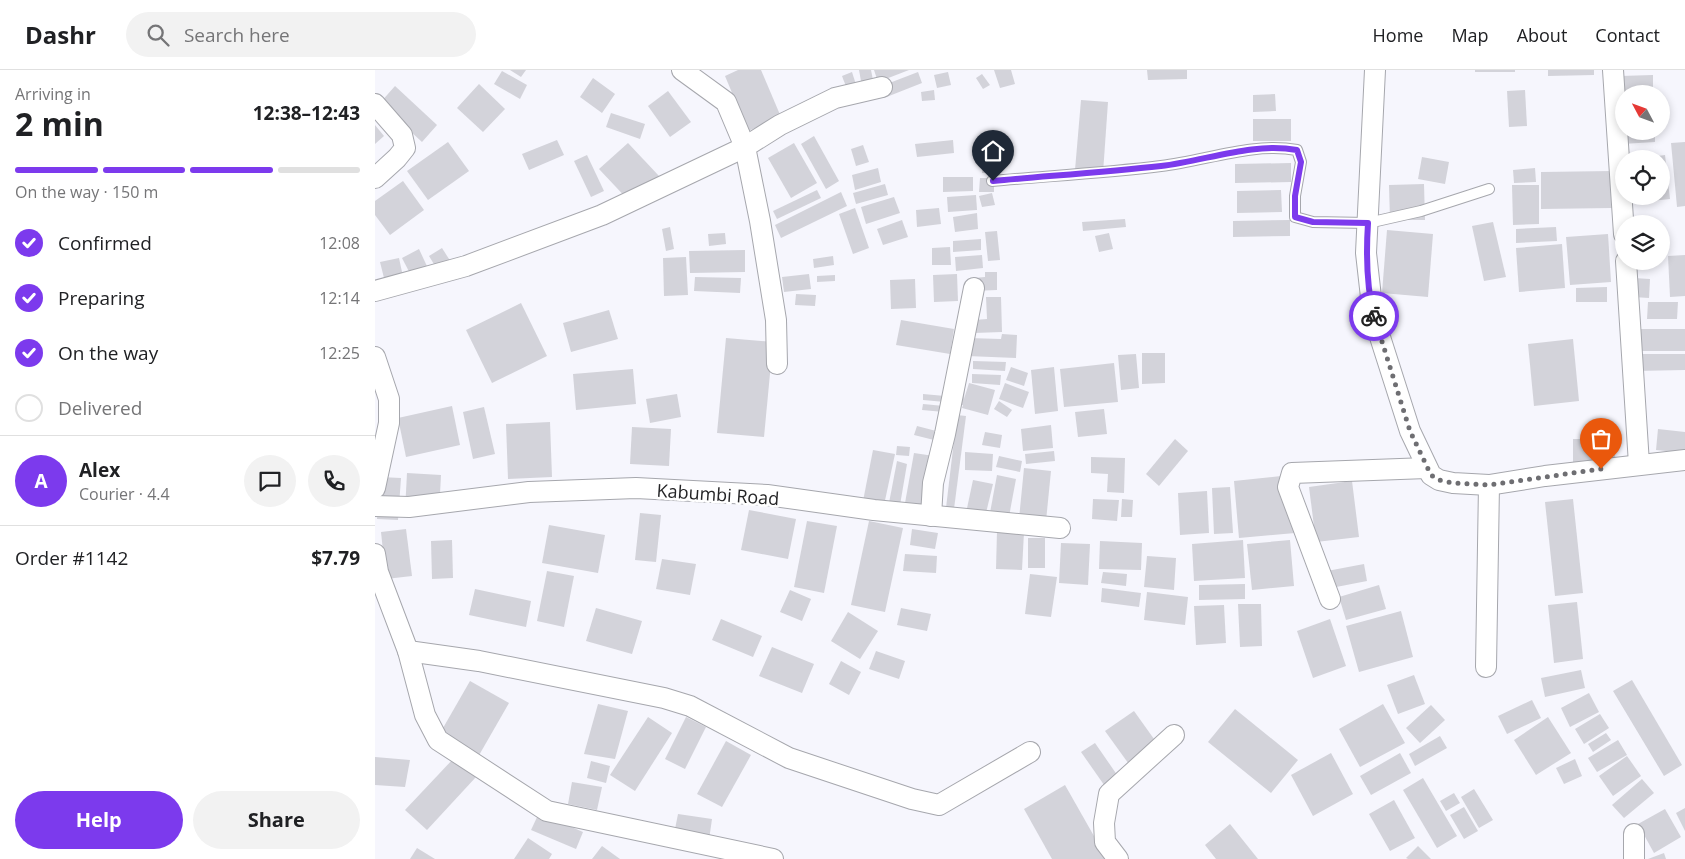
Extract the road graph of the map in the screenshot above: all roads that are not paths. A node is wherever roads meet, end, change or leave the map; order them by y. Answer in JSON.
{"nodes":[{"id":1,"x":682,"y":70,"type":"edge"},
{"id":2,"x":1375,"y":70,"type":"edge"},
{"id":3,"x":1613,"y":70,"type":"edge"},
{"id":4,"x":882,"y":87,"type":"dead end"},
{"id":5,"x":375,"y":104,"type":"edge"},
{"id":6,"x":745,"y":147,"type":"junction"},
{"id":7,"x":375,"y":178,"type":"edge"},
{"id":8,"x":993,"y":181,"type":"dead end"},
{"id":9,"x":1489,"y":190,"type":"dead end"},
{"id":10,"x":1623,"y":215,"type":"edge"},
{"id":11,"x":1368,"y":223,"type":"junction"},
{"id":12,"x":1626,"y":270,"type":"edge"},
{"id":13,"x":974,"y":288,"type":"dead end"},
{"id":14,"x":375,"y":290,"type":"edge"},
{"id":15,"x":375,"y":357,"type":"edge"},
{"id":16,"x":777,"y":364,"type":"dead end"},
{"id":17,"x":1685,"y":460,"type":"edge"},
{"id":18,"x":1639,"y":464,"type":"junction"},
{"id":19,"x":1427,"y":468,"type":"junction"},
{"id":20,"x":1489,"y":485,"type":"junction"},
{"id":21,"x":375,"y":488,"type":"edge"},
{"id":22,"x":375,"y":506,"type":"edge"},
{"id":23,"x":931,"y":516,"type":"junction"},
{"id":24,"x":1060,"y":528,"type":"dead end"},
{"id":25,"x":375,"y":554,"type":"edge"},
{"id":26,"x":1330,"y":600,"type":"dead end"},
{"id":27,"x":408,"y":651,"type":"junction"},
{"id":28,"x":1486,"y":667,"type":"dead end"},
{"id":29,"x":1174,"y":735,"type":"dead end"},
{"id":30,"x":1030,"y":752,"type":"dead end"},
{"id":31,"x":1634,"y":834,"type":"dead end"},
{"id":32,"x":773,"y":859,"type":"edge"},
{"id":33,"x":1118,"y":859,"type":"edge"},
{"id":34,"x":1634,"y":859,"type":"edge"}],
"edges":[{"from":1,"to":6,"type":"street"},
{"from":2,"to":11,"type":"street"},
{"from":3,"to":10,"type":"street"},
{"from":4,"to":6,"type":"street"},
{"from":5,"to":7,"type":"street"},
{"from":6,"to":14,"type":"street"},
{"from":6,"to":16,"type":"street"},
{"from":8,"to":11,"type":"lane"},
{"from":9,"to":11,"type":"lane"},
{"from":11,"to":19,"type":"street"},
{"from":12,"to":18,"type":"street"},
{"from":13,"to":23,"type":"street"},
{"from":15,"to":21,"type":"street"},
{"from":17,"to":18,"type":"street"},
{"from":18,"to":20,"type":"street"},
{"from":19,"to":20,"type":"street"},
{"from":19,"to":26,"type":"street"},
{"from":20,"to":28,"type":"street"},
{"from":22,"to":23,"type":"street","name":"Kabumbi Road"},
{"from":23,"to":24,"type":"street","name":"Kabumbi Road"},
{"from":25,"to":27,"type":"street"},
{"from":27,"to":30,"type":"street"},
{"from":27,"to":32,"type":"street"},
{"from":29,"to":33,"type":"street"},
{"from":31,"to":34,"type":"street"}]}
